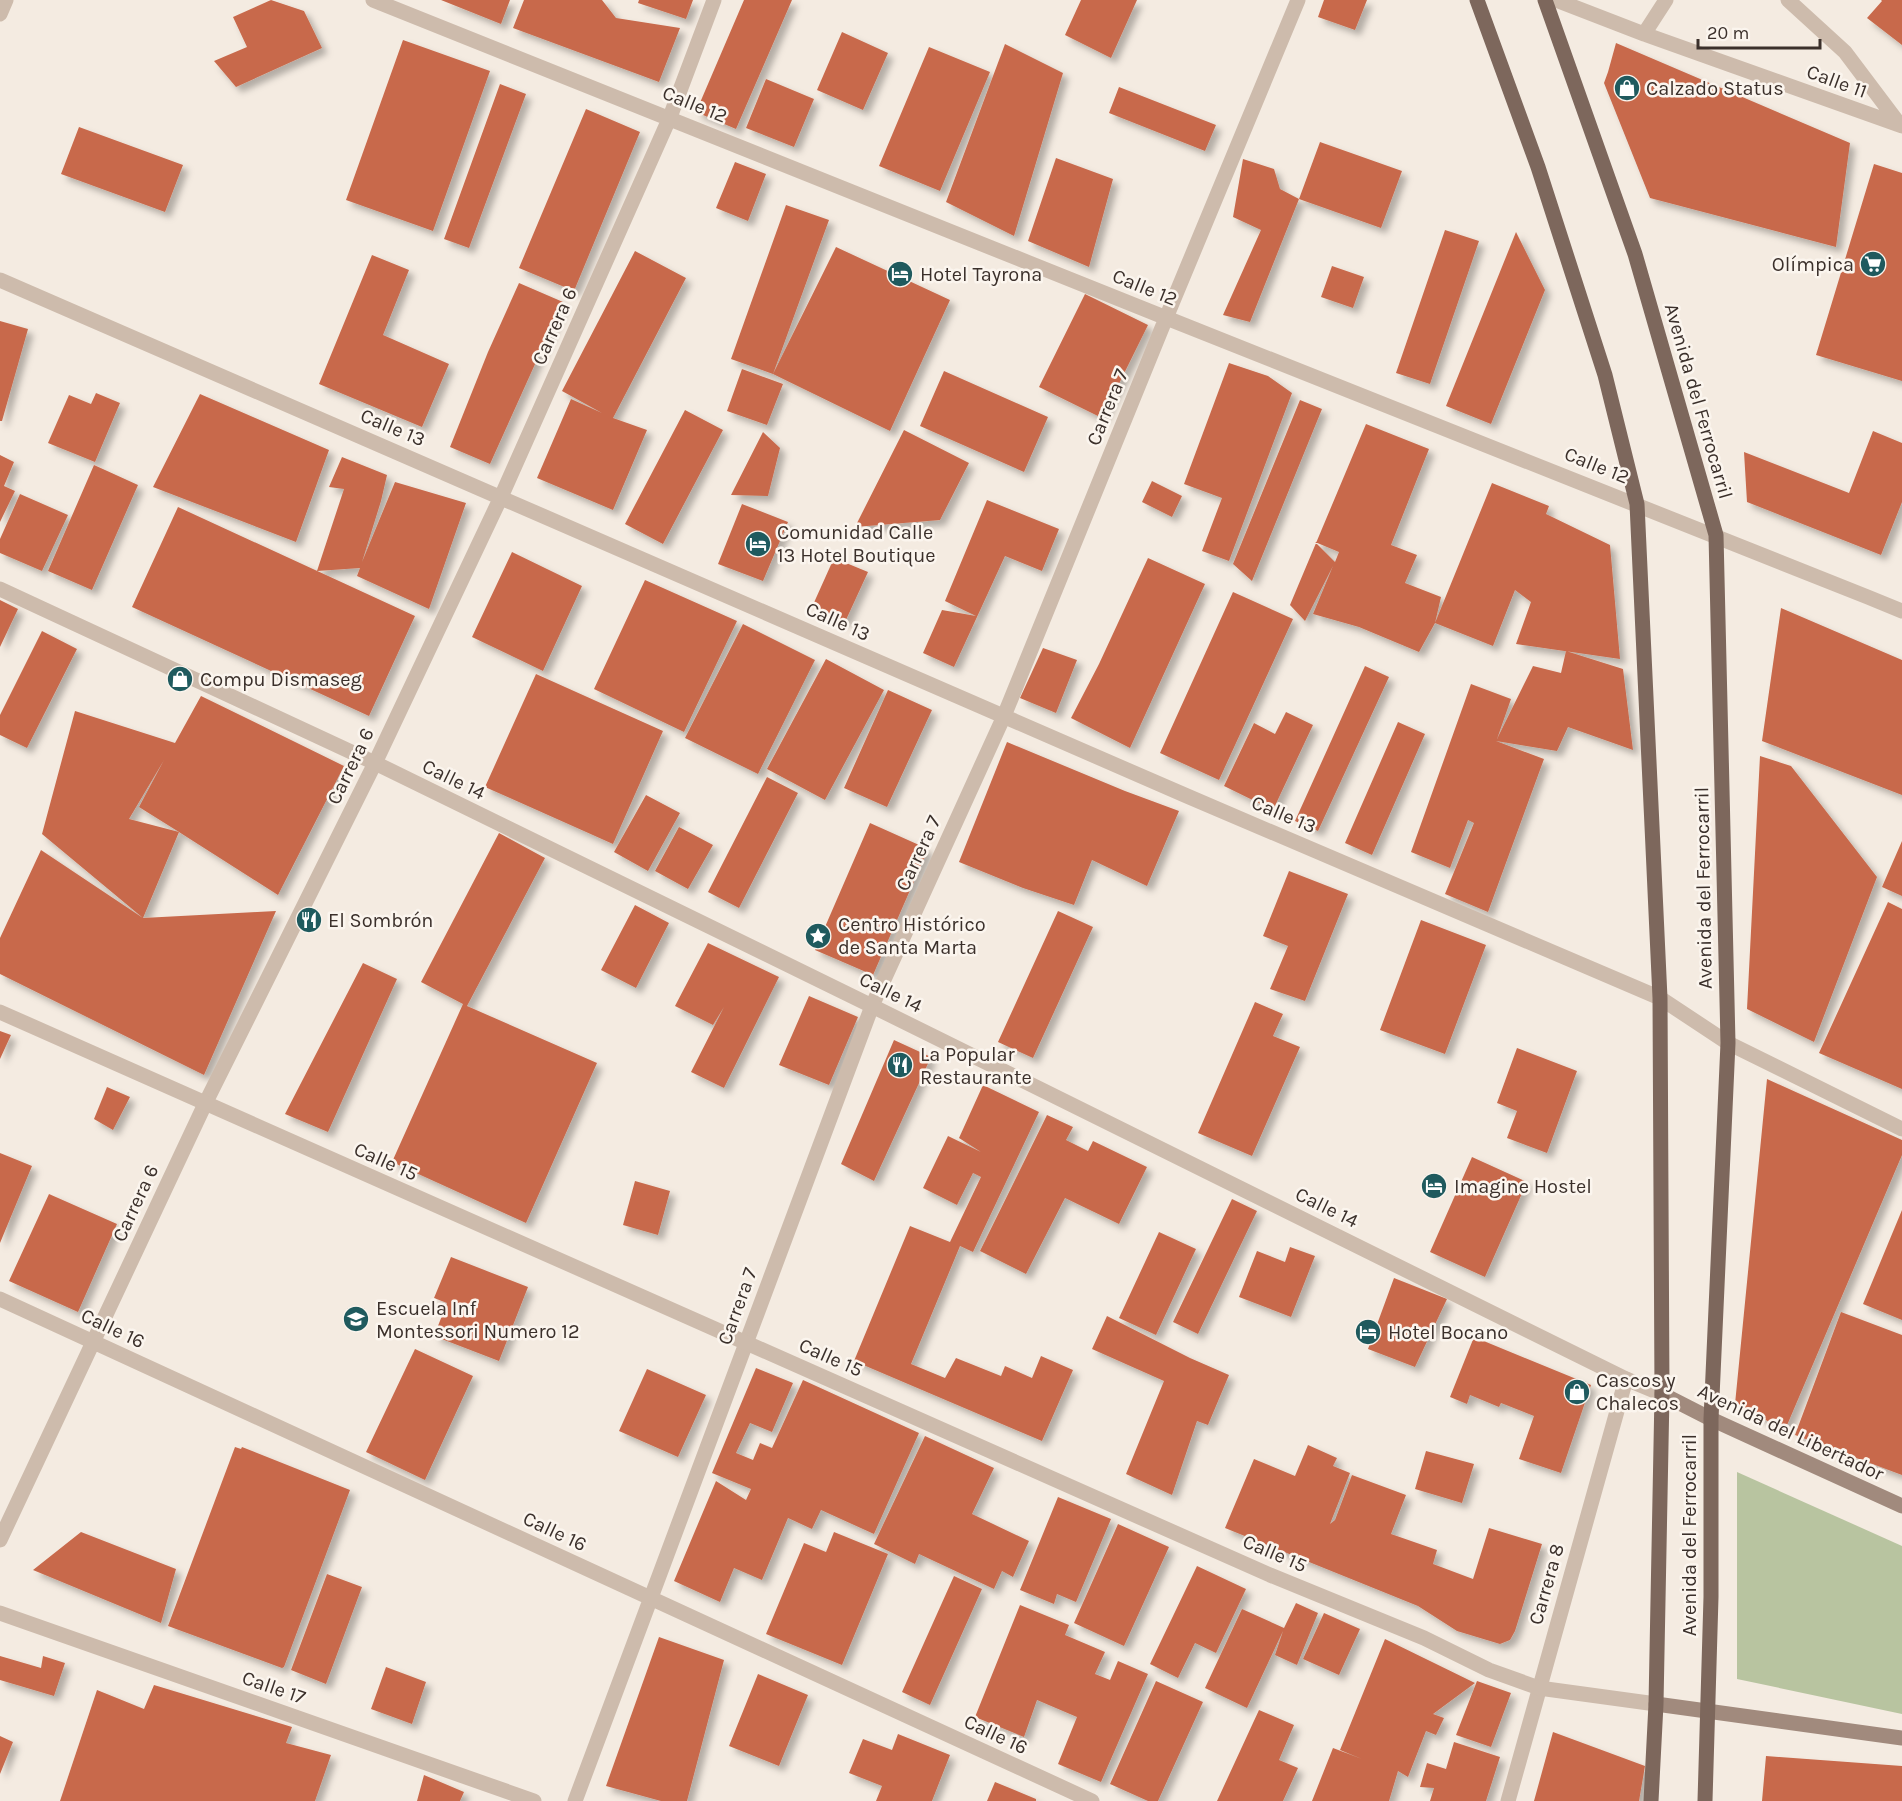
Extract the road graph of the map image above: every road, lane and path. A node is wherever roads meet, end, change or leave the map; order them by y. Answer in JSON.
{"nodes":[{"id":1,"x":6,"y":0,"type":"edge"},
{"id":2,"x":372,"y":0,"type":"edge"},
{"id":3,"x":714,"y":0,"type":"edge"},
{"id":4,"x":1298,"y":0,"type":"edge"},
{"id":5,"x":1477,"y":0,"type":"edge"},
{"id":6,"x":1545,"y":0,"type":"edge"},
{"id":7,"x":1556,"y":0,"type":"edge"},
{"id":8,"x":1666,"y":0,"type":"edge"},
{"id":9,"x":1788,"y":0,"type":"edge"},
{"id":10,"x":0,"y":14,"type":"edge"},
{"id":11,"x":1644,"y":34,"type":"junction"},
{"id":12,"x":670,"y":117,"type":"junction"},
{"id":13,"x":1902,"y":125,"type":"edge"},
{"id":14,"x":0,"y":280,"type":"edge"},
{"id":15,"x":1166,"y":318,"type":"junction"},
{"id":16,"x":501,"y":496,"type":"junction"},
{"id":17,"x":1637,"y":504,"type":"junction"},
{"id":18,"x":1716,"y":536,"type":"junction"},
{"id":19,"x":0,"y":589,"type":"edge"},
{"id":20,"x":1902,"y":611,"type":"edge"},
{"id":21,"x":1004,"y":716,"type":"junction"},
{"id":22,"x":375,"y":763,"type":"junction"},
{"id":23,"x":1660,"y":998,"type":"junction"},
{"id":24,"x":872,"y":1006,"type":"junction"},
{"id":25,"x":0,"y":1012,"type":"edge"},
{"id":26,"x":1728,"y":1043,"type":"junction"},
{"id":27,"x":205,"y":1104,"type":"junction"},
{"id":28,"x":1902,"y":1129,"type":"edge"},
{"id":29,"x":0,"y":1299,"type":"edge"},
{"id":30,"x":93,"y":1341,"type":"junction"},
{"id":31,"x":746,"y":1343,"type":"junction"},
{"id":32,"x":1626,"y":1379,"type":"junction"},
{"id":33,"x":1662,"y":1394,"type":"junction"},
{"id":34,"x":1711,"y":1419,"type":"junction"},
{"id":35,"x":1902,"y":1506,"type":"edge"},
{"id":36,"x":0,"y":1540,"type":"edge"},
{"id":37,"x":651,"y":1598,"type":"junction"},
{"id":38,"x":0,"y":1612,"type":"edge"},
{"id":39,"x":1539,"y":1688,"type":"junction"},
{"id":40,"x":1656,"y":1704,"type":"junction"},
{"id":41,"x":1708,"y":1710,"type":"junction"},
{"id":42,"x":1902,"y":1738,"type":"edge"},
{"id":43,"x":534,"y":1801,"type":"edge"},
{"id":44,"x":575,"y":1801,"type":"edge"},
{"id":45,"x":1092,"y":1801,"type":"edge"},
{"id":46,"x":1508,"y":1801,"type":"edge"},
{"id":47,"x":1651,"y":1801,"type":"edge"},
{"id":48,"x":1704,"y":1801,"type":"edge"}],
"edges":[{"from":1,"to":10,"type":"street"},
{"from":2,"to":12,"type":"street","name":"Calle 12"},
{"from":3,"to":12,"type":"street","name":"Carrera 6"},
{"from":4,"to":15,"type":"street","name":"Carrera 7"},
{"from":5,"to":17,"type":"main road","name":"Avenida del Ferrocarril"},
{"from":6,"to":18,"type":"main road","name":"Avenida del Ferrocarril"},
{"from":7,"to":11,"type":"street","name":"Calle 11"},
{"from":8,"to":11,"type":"street"},
{"from":9,"to":13,"type":"street"},
{"from":11,"to":13,"type":"street","name":"Calle 11"},
{"from":12,"to":15,"type":"street","name":"Calle 12"},
{"from":12,"to":16,"type":"street","name":"Carrera 6"},
{"from":14,"to":16,"type":"street","name":"Calle 13"},
{"from":15,"to":17,"type":"street","name":"Calle 12"},
{"from":15,"to":21,"type":"street","name":"Carrera 7"},
{"from":16,"to":21,"type":"street","name":"Calle 13"},
{"from":16,"to":22,"type":"street","name":"Carrera 6"},
{"from":17,"to":18,"type":"street","name":"Calle 12"},
{"from":17,"to":23,"type":"main road","name":"Avenida del Ferrocarril"},
{"from":18,"to":20,"type":"street","name":"Calle 12"},
{"from":18,"to":26,"type":"main road","name":"Avenida del Ferrocarril"},
{"from":19,"to":22,"type":"street","name":"Calle 14"},
{"from":21,"to":23,"type":"street","name":"Calle 13"},
{"from":21,"to":24,"type":"street","name":"Carrera 7"},
{"from":22,"to":24,"type":"street","name":"Calle 14"},
{"from":22,"to":27,"type":"street","name":"Carrera 6"},
{"from":23,"to":26,"type":"street","name":"Calle 13"},
{"from":23,"to":33,"type":"main road","name":"Avenida del Ferrocarril"},
{"from":24,"to":31,"type":"street","name":"Carrera 7"},
{"from":24,"to":32,"type":"street","name":"Calle 14"},
{"from":25,"to":27,"type":"street","name":"Calle 15"},
{"from":26,"to":28,"type":"street","name":"Calle 13"},
{"from":26,"to":34,"type":"main road","name":"Avenida del Ferrocarril"},
{"from":27,"to":30,"type":"street","name":"Carrera 6"},
{"from":27,"to":31,"type":"street","name":"Calle 15"},
{"from":29,"to":30,"type":"street","name":"Calle 16"},
{"from":30,"to":36,"type":"street","name":"Carrera 6"},
{"from":30,"to":37,"type":"street","name":"Calle 16"},
{"from":31,"to":37,"type":"street","name":"Carrera 7"},
{"from":31,"to":39,"type":"street","name":"Calle 15"},
{"from":32,"to":33,"type":"street","name":"Calle 14"},
{"from":32,"to":39,"type":"street","name":"Carrera 8"},
{"from":33,"to":34,"type":"main road","name":"Avenida del Libertador"},
{"from":33,"to":40,"type":"main road","name":"Avenida del Ferrocarril"},
{"from":34,"to":35,"type":"main road","name":"Avenida del Libertador"},
{"from":34,"to":41,"type":"main road","name":"Avenida del Ferrocarril"},
{"from":37,"to":44,"type":"street","name":"Carrera 7"},
{"from":37,"to":45,"type":"street","name":"Calle 16"},
{"from":38,"to":43,"type":"street","name":"Calle 17"},
{"from":39,"to":40,"type":"street","name":"Calle 15"},
{"from":39,"to":46,"type":"street","name":"Carrera 8"},
{"from":40,"to":41,"type":"main road"},
{"from":40,"to":47,"type":"main road","name":"Avenida del Ferrocarril"},
{"from":41,"to":42,"type":"main road"},
{"from":41,"to":48,"type":"main road","name":"Avenida del Ferrocarril"}]}
